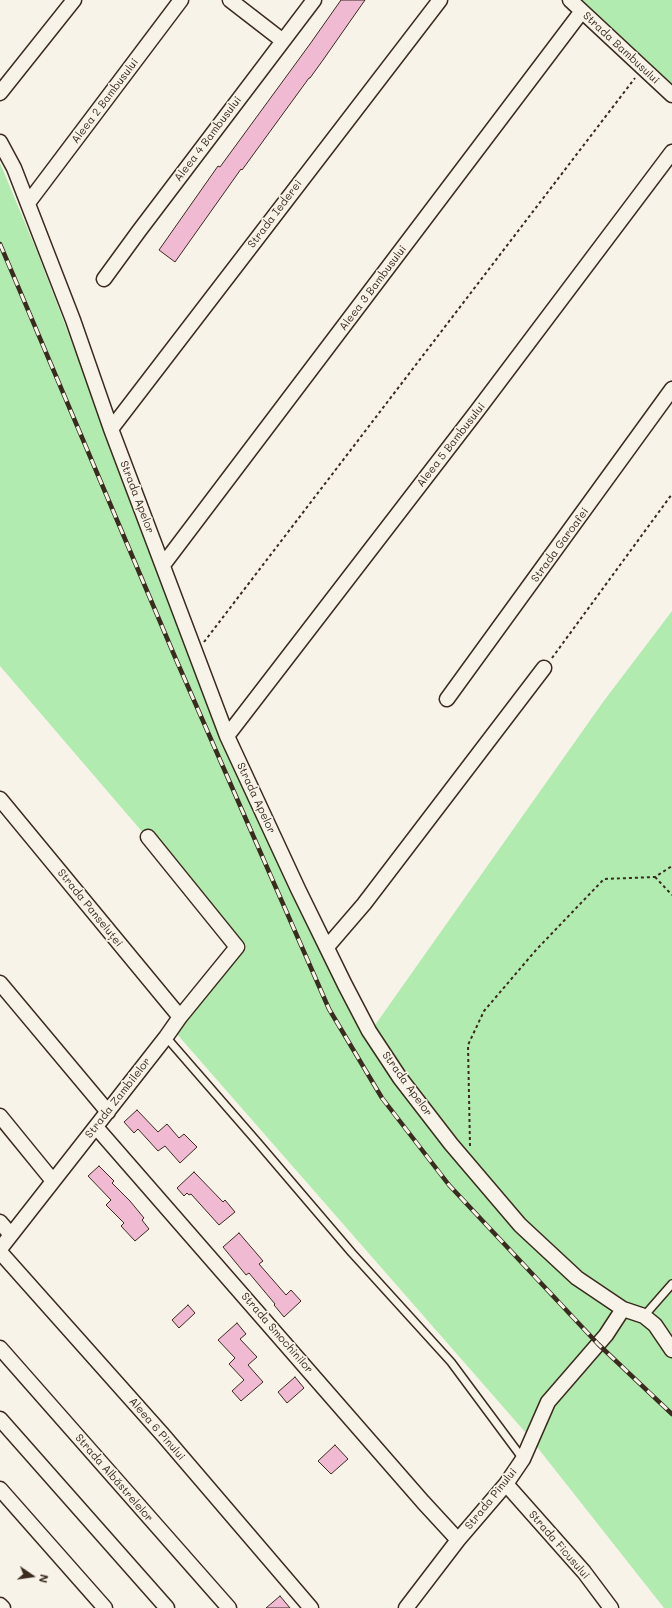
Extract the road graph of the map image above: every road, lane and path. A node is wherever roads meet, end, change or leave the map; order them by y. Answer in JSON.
{"nodes":[{"id":1,"x":74,"y":0,"type":"edge"},
{"id":2,"x":181,"y":0,"type":"edge"},
{"id":3,"x":230,"y":0,"type":"edge"},
{"id":4,"x":314,"y":0,"type":"edge"},
{"id":5,"x":440,"y":0,"type":"edge"},
{"id":6,"x":570,"y":0,"type":"edge"},
{"id":7,"x":582,"y":11,"type":"junction"},
{"id":8,"x":283,"y":41,"type":"junction"},
{"id":9,"x":643,"y":68,"type":"junction"},
{"id":10,"x":0,"y":93,"type":"edge"},
{"id":11,"x":672,"y":95,"type":"edge"},
{"id":12,"x":0,"y":142,"type":"edge"},
{"id":13,"x":672,"y":152,"type":"edge"},
{"id":14,"x":28,"y":203,"type":"junction"},
{"id":15,"x":104,"y":279,"type":"dead end"},
{"id":16,"x":672,"y":389,"type":"edge"},
{"id":17,"x":111,"y":429,"type":"junction"},
{"id":18,"x":672,"y":494,"type":"edge"},
{"id":19,"x":163,"y":565,"type":"junction"},
{"id":20,"x":196,"y":653,"type":"junction"},
{"id":21,"x":544,"y":668,"type":"joint"},
{"id":22,"x":447,"y":699,"type":"dead end"},
{"id":23,"x":227,"y":736,"type":"junction"},
{"id":24,"x":0,"y":799,"type":"edge"},
{"id":25,"x":148,"y":837,"type":"dead end"},
{"id":26,"x":672,"y":866,"type":"edge"},
{"id":27,"x":655,"y":877,"type":"junction"},
{"id":28,"x":672,"y":895,"type":"edge"},
{"id":29,"x":327,"y":947,"type":"junction"},
{"id":30,"x":0,"y":983,"type":"edge"},
{"id":31,"x":180,"y":1017,"type":"junction"},
{"id":32,"x":166,"y":1037,"type":"junction"},
{"id":33,"x":108,"y":1112,"type":"junction"},
{"id":34,"x":0,"y":1116,"type":"edge"},
{"id":35,"x":96,"y":1126,"type":"junction"},
{"id":36,"x":470,"y":1165,"type":"junction"},
{"id":37,"x":53,"y":1180,"type":"junction"},
{"id":38,"x":0,"y":1222,"type":"edge"},
{"id":39,"x":11,"y":1235,"type":"junction"},
{"id":40,"x":0,"y":1250,"type":"edge"},
{"id":41,"x":672,"y":1284,"type":"edge"},
{"id":42,"x":622,"y":1309,"type":"junction"},
{"id":43,"x":644,"y":1316,"type":"junction"},
{"id":44,"x":0,"y":1348,"type":"edge"},
{"id":45,"x":672,"y":1350,"type":"edge"},
{"id":46,"x":0,"y":1419,"type":"edge"},
{"id":47,"x":523,"y":1458,"type":"junction"},
{"id":48,"x":506,"y":1484,"type":"junction"},
{"id":49,"x":0,"y":1489,"type":"edge"},
{"id":50,"x":458,"y":1540,"type":"junction"},
{"id":51,"x":0,"y":1605,"type":"edge"},
{"id":52,"x":3,"y":1608,"type":"edge"},
{"id":53,"x":105,"y":1608,"type":"edge"},
{"id":54,"x":167,"y":1608,"type":"edge"},
{"id":55,"x":229,"y":1608,"type":"edge"},
{"id":56,"x":312,"y":1608,"type":"edge"},
{"id":57,"x":406,"y":1608,"type":"edge"},
{"id":58,"x":610,"y":1608,"type":"edge"}],
"edges":[{"from":1,"to":10,"type":"street"},
{"from":2,"to":14,"type":"street","name":"Aleea 2 Bambusului"},
{"from":3,"to":8,"type":"street"},
{"from":4,"to":8,"type":"street","name":"Aleea 4 Bambusului"},
{"from":5,"to":17,"type":"street","name":"Strada Iederei"},
{"from":6,"to":7,"type":"street","name":"Strada Bambusului"},
{"from":7,"to":9,"type":"street","name":"Strada Bambusului"},
{"from":7,"to":19,"type":"street","name":"Aleea 3 Bambusului"},
{"from":8,"to":15,"type":"street","name":"Aleea 4 Bambusului"},
{"from":9,"to":11,"type":"street","name":"Strada Bambusului"},
{"from":9,"to":20,"type":"path"},
{"from":12,"to":14,"type":"street","name":"Strada Apelor"},
{"from":13,"to":23,"type":"street","name":"Aleea 5 Bambusului"},
{"from":14,"to":17,"type":"street","name":"Strada Apelor"},
{"from":16,"to":22,"type":"street","name":"Strada Garoafei"},
{"from":17,"to":19,"type":"street","name":"Strada Apelor"},
{"from":18,"to":21,"type":"path"},
{"from":19,"to":20,"type":"street","name":"Strada Apelor"},
{"from":20,"to":23,"type":"street","name":"Strada Apelor"},
{"from":21,"to":29,"type":"street"},
{"from":23,"to":29,"type":"street","name":"Strada Apelor"},
{"from":24,"to":31,"type":"street","name":"Strada Panseluței"},
{"from":25,"to":31,"type":"street","name":"Strada Zambilelor"},
{"from":26,"to":27,"type":"path"},
{"from":27,"to":28,"type":"path"},
{"from":27,"to":36,"type":"path"},
{"from":29,"to":36,"type":"street","name":"Strada Apelor"},
{"from":30,"to":33,"type":"street"},
{"from":31,"to":32,"type":"street","name":"Strada Zambilelor"},
{"from":32,"to":33,"type":"street","name":"Strada Zambilelor"},
{"from":32,"to":47,"type":"lane"},
{"from":33,"to":35,"type":"street","name":"Strada Zambilelor"},
{"from":34,"to":37,"type":"street"},
{"from":35,"to":37,"type":"street","name":"Strada Zambilelor"},
{"from":35,"to":50,"type":"street","name":"Strada Smochinilor"},
{"from":36,"to":42,"type":"street","name":"Strada Apelor"},
{"from":37,"to":39,"type":"street","name":"Strada Zambilelor"},
{"from":38,"to":39,"type":"street"},
{"from":39,"to":40,"type":"street","name":"Strada Zambilelor"},
{"from":40,"to":56,"type":"street","name":"Aleea 6 Pinului"},
{"from":41,"to":43,"type":"lane"},
{"from":42,"to":43,"type":"street","name":"Strada Apelor"},
{"from":42,"to":47,"type":"street","name":"Strada Pinului"},
{"from":43,"to":45,"type":"street","name":"Strada Apelor"},
{"from":44,"to":55,"type":"street","name":"Strada Albăstrelelor"},
{"from":46,"to":54,"type":"street"},
{"from":47,"to":48,"type":"street","name":"Strada Pinului"},
{"from":48,"to":50,"type":"street","name":"Strada Pinului"},
{"from":48,"to":58,"type":"street","name":"Strada Ficusului"},
{"from":49,"to":53,"type":"street"},
{"from":50,"to":57,"type":"street","name":"Strada Pinului"},
{"from":51,"to":52,"type":"street"}]}
